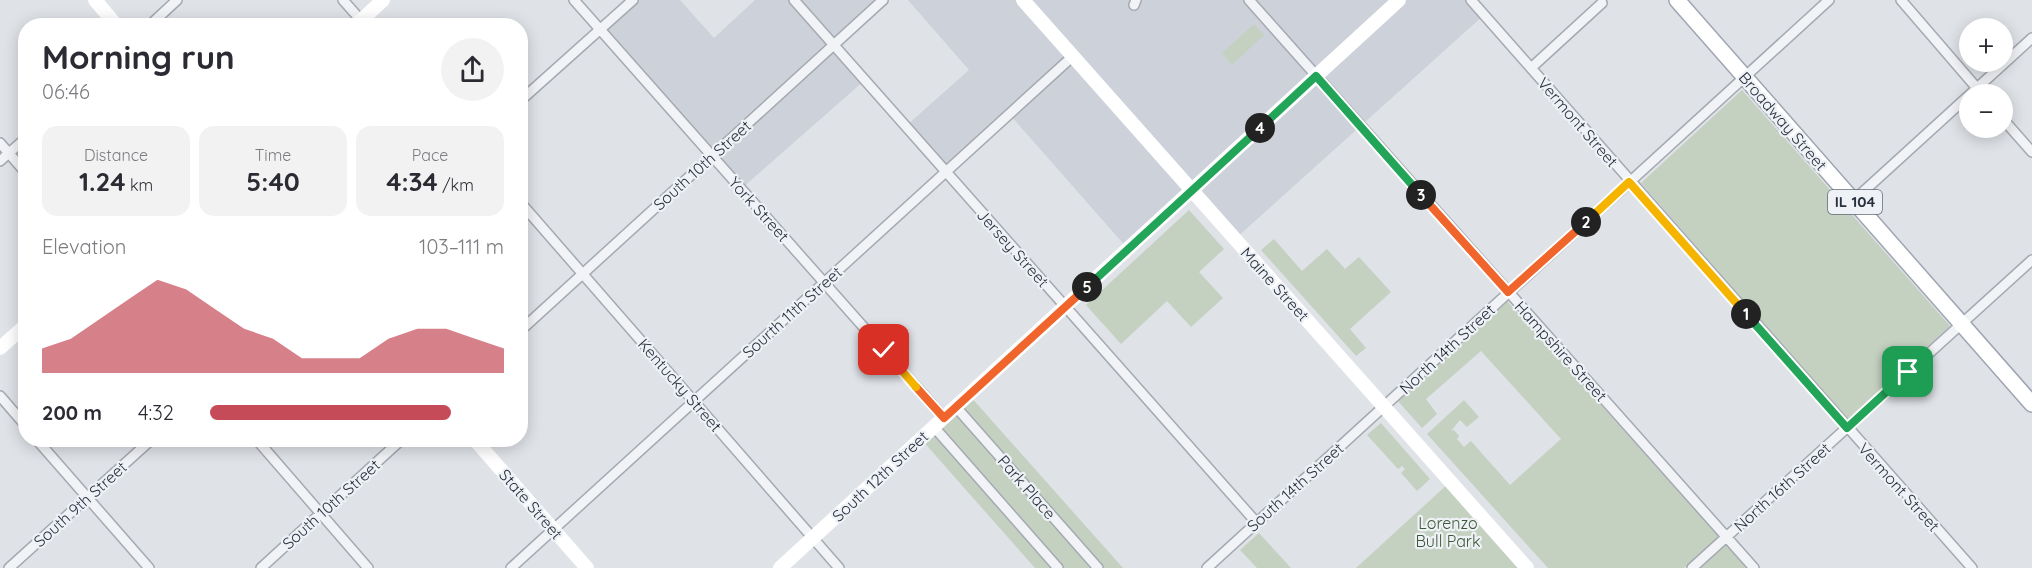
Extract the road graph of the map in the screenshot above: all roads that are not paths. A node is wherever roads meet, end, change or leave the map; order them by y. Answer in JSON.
{"nodes":[{"id":1,"x":95,"y":0,"type":"edge"},
{"id":2,"x":177,"y":0,"type":"edge"},
{"id":3,"x":344,"y":0,"type":"edge"},
{"id":4,"x":383,"y":0,"type":"edge"},
{"id":5,"x":574,"y":0,"type":"edge"},
{"id":6,"x":633,"y":0,"type":"edge"},
{"id":7,"x":794,"y":0,"type":"edge"},
{"id":8,"x":883,"y":0,"type":"edge"},
{"id":9,"x":1023,"y":0,"type":"edge"},
{"id":10,"x":1249,"y":0,"type":"edge"},
{"id":11,"x":1400,"y":0,"type":"edge"},
{"id":12,"x":1470,"y":0,"type":"edge"},
{"id":13,"x":1677,"y":0,"type":"edge"},
{"id":14,"x":1829,"y":0,"type":"edge"},
{"id":15,"x":1901,"y":0,"type":"edge"},
{"id":16,"x":1602,"y":3,"type":"dead end"},
{"id":17,"x":110,"y":18,"type":"edge"},
{"id":18,"x":158,"y":18,"type":"edge"},
{"id":19,"x":357,"y":18,"type":"edge"},
{"id":20,"x":366,"y":18,"type":"edge"},
{"id":21,"x":601,"y":30,"type":"junction"},
{"id":22,"x":2032,"y":38,"type":"edge"},
{"id":23,"x":834,"y":45,"type":"junction"},
{"id":24,"x":1073,"y":56,"type":"junction"},
{"id":25,"x":1531,"y":68,"type":"junction"},
{"id":26,"x":1316,"y":76,"type":"junction"},
{"id":27,"x":1744,"y":77,"type":"junction"},
{"id":28,"x":1973,"y":84,"type":"edge"},
{"id":29,"x":1986,"y":84,"type":"edge"},
{"id":30,"x":528,"y":94,"type":"edge"},
{"id":31,"x":1959,"y":108,"type":"edge"},
{"id":32,"x":2013,"y":130,"type":"edge"},
{"id":33,"x":0,"y":143,"type":"edge"},
{"id":34,"x":18,"y":145,"type":"edge"},
{"id":35,"x":2032,"y":152,"type":"edge"},
{"id":36,"x":9,"y":153,"type":"junction"},
{"id":37,"x":712,"y":156,"type":"junction"},
{"id":38,"x":0,"y":161,"type":"edge"},
{"id":39,"x":18,"y":164,"type":"edge"},
{"id":40,"x":946,"y":172,"type":"junction"},
{"id":41,"x":1629,"y":182,"type":"junction"},
{"id":42,"x":1192,"y":190,"type":"junction"},
{"id":43,"x":1853,"y":201,"type":"junction"},
{"id":44,"x":528,"y":211,"type":"edge"},
{"id":45,"x":2032,"y":260,"type":"edge"},
{"id":46,"x":583,"y":274,"type":"junction"},
{"id":47,"x":824,"y":283,"type":"junction"},
{"id":48,"x":1508,"y":292,"type":"junction"},
{"id":49,"x":1066,"y":306,"type":"junction"},
{"id":50,"x":528,"y":324,"type":"edge"},
{"id":51,"x":1960,"y":324,"type":"junction"},
{"id":52,"x":18,"y":332,"type":"edge"},
{"id":53,"x":0,"y":348,"type":"edge"},
{"id":54,"x":0,"y":396,"type":"edge"},
{"id":55,"x":694,"y":401,"type":"junction"},
{"id":56,"x":2032,"y":404,"type":"edge"},
{"id":57,"x":1384,"y":406,"type":"junction"},
{"id":58,"x":956,"y":407,"type":"junction"},
{"id":59,"x":18,"y":417,"type":"edge"},
{"id":60,"x":939,"y":423,"type":"junction"},
{"id":61,"x":1847,"y":428,"type":"junction"},
{"id":62,"x":43,"y":447,"type":"edge"},
{"id":63,"x":142,"y":447,"type":"edge"},
{"id":64,"x":262,"y":447,"type":"edge"},
{"id":65,"x":393,"y":447,"type":"edge"},
{"id":66,"x":481,"y":447,"type":"edge"},
{"id":67,"x":87,"y":497,"type":"junction"},
{"id":68,"x":321,"y":513,"type":"junction"},
{"id":69,"x":1256,"y":522,"type":"junction"},
{"id":70,"x":553,"y":530,"type":"junction"},
{"id":71,"x":1726,"y":537,"type":"junction"},
{"id":72,"x":813,"y":538,"type":"junction"},
{"id":73,"x":1214,"y":566,"type":"edge"},
{"id":74,"x":9,"y":568,"type":"edge"},
{"id":75,"x":148,"y":568,"type":"edge"},
{"id":76,"x":261,"y":568,"type":"edge"},
{"id":77,"x":368,"y":568,"type":"edge"},
{"id":78,"x":511,"y":568,"type":"edge"},
{"id":79,"x":586,"y":568,"type":"edge"},
{"id":80,"x":780,"y":568,"type":"edge"},
{"id":81,"x":839,"y":568,"type":"edge"},
{"id":82,"x":1058,"y":568,"type":"edge"},
{"id":83,"x":1098,"y":568,"type":"edge"},
{"id":84,"x":1527,"y":568,"type":"edge"},
{"id":85,"x":1692,"y":568,"type":"edge"},
{"id":86,"x":1754,"y":568,"type":"edge"},
{"id":87,"x":1971,"y":568,"type":"edge"}],
"edges":[{"from":1,"to":17,"type":"street"},
{"from":2,"to":18,"type":"street"},
{"from":3,"to":19,"type":"street"},
{"from":4,"to":20,"type":"street"},
{"from":5,"to":21,"type":"street","name":"York Street"},
{"from":6,"to":21,"type":"street"},
{"from":7,"to":23,"type":"street","name":"Jersey Street"},
{"from":8,"to":23,"type":"street","name":"South 10th Street"},
{"from":9,"to":24,"type":"street","name":"Maine Street"},
{"from":10,"to":26,"type":"street","name":"Hampshire Street"},
{"from":11,"to":26,"type":"street","name":"South 12th Street"},
{"from":12,"to":25,"type":"street","name":"Vermont Street"},
{"from":13,"to":27,"type":"main road","name":"Broadway Street","number":"IL 104"},
{"from":14,"to":27,"type":"street","name":"North 14th Street"},
{"from":15,"to":28,"type":"street"},
{"from":16,"to":25,"type":"street"},
{"from":21,"to":30,"type":"street"},
{"from":21,"to":37,"type":"street","name":"York Street"},
{"from":22,"to":29,"type":"street"},
{"from":23,"to":37,"type":"street","name":"South 10th Street"},
{"from":23,"to":40,"type":"street","name":"Jersey Street"},
{"from":24,"to":40,"type":"street","name":"Sourth 11th Street"},
{"from":24,"to":42,"type":"street","name":"Maine Street"},
{"from":25,"to":41,"type":"street","name":"Vermont Street"},
{"from":26,"to":42,"type":"street","name":"South 12th Street"},
{"from":26,"to":48,"type":"street","name":"Hampshire Street"},
{"from":27,"to":41,"type":"street","name":"North 14th Street"},
{"from":27,"to":43,"type":"main road","name":"Broadway Street","number":"IL 104"},
{"from":31,"to":43,"type":"street"},
{"from":32,"to":35,"type":"street"},
{"from":33,"to":36,"type":"street"},
{"from":34,"to":36,"type":"street"},
{"from":36,"to":38,"type":"street"},
{"from":36,"to":39,"type":"street"},
{"from":37,"to":46,"type":"street","name":"South 10th Street"},
{"from":37,"to":47,"type":"street","name":"York Street"},
{"from":40,"to":47,"type":"street","name":"Sourth 11th Street"},
{"from":40,"to":49,"type":"street","name":"Jersey Street"},
{"from":41,"to":48,"type":"street","name":"North 14th Street"},
{"from":41,"to":61,"type":"street","name":"Vermont Street"},
{"from":42,"to":49,"type":"street","name":"South 12th Street"},
{"from":42,"to":57,"type":"street","name":"Maine Street"},
{"from":43,"to":51,"type":"main road","name":"Broadway Street","number":"IL 104"},
{"from":44,"to":46,"type":"street","name":"Kentucky Street"},
{"from":45,"to":51,"type":"street","name":"North 16th Street"},
{"from":46,"to":50,"type":"street","name":"South 10th Street"},
{"from":46,"to":55,"type":"street","name":"Kentucky Street"},
{"from":47,"to":55,"type":"street","name":"Sourth 11th Street"},
{"from":47,"to":60,"type":"street","name":"York Street"},
{"from":48,"to":57,"type":"street","name":"North 14th Street"},
{"from":48,"to":71,"type":"street","name":"Hampshire Street"},
{"from":49,"to":58,"type":"street","name":"South 12th Street"},
{"from":49,"to":69,"type":"street","name":"Jersey Street"},
{"from":51,"to":56,"type":"main road","name":"Broadway Street","number":"IL 104"},
{"from":51,"to":61,"type":"street","name":"North 16th Street"},
{"from":52,"to":53,"type":"street"},
{"from":54,"to":59,"type":"street"},
{"from":55,"to":70,"type":"street","name":"Sourth 11th Street"},
{"from":55,"to":72,"type":"street","name":"Kentucky Street"},
{"from":57,"to":69,"type":"street","name":"South 14th Street"},
{"from":57,"to":84,"type":"street","name":"Maine Street"},
{"from":58,"to":60,"type":"street","name":"South 12th Street"},
{"from":58,"to":83,"type":"street","name":"Park Place"},
{"from":60,"to":72,"type":"street","name":"South 12th Street"},
{"from":60,"to":82,"type":"street","name":"Park Place"},
{"from":61,"to":71,"type":"street","name":"North 16th Street"},
{"from":61,"to":87,"type":"street","name":"Vermont Street"},
{"from":62,"to":67,"type":"street"},
{"from":63,"to":67,"type":"street","name":"South 9th Street"},
{"from":64,"to":68,"type":"street"},
{"from":65,"to":68,"type":"street","name":"South 10th Street"},
{"from":66,"to":70,"type":"street","name":"State Street"},
{"from":67,"to":74,"type":"street","name":"South 9th Street"},
{"from":67,"to":75,"type":"street"},
{"from":68,"to":76,"type":"street","name":"South 10th Street"},
{"from":68,"to":77,"type":"street"},
{"from":69,"to":73,"type":"street","name":"South 14th Street"},
{"from":70,"to":78,"type":"street","name":"Sourth 11th Street"},
{"from":70,"to":79,"type":"street","name":"State Street"},
{"from":71,"to":85,"type":"street","name":"North 16th Street"},
{"from":71,"to":86,"type":"street","name":"Hampshire Street"},
{"from":72,"to":80,"type":"street","name":"South 12th Street"},
{"from":72,"to":81,"type":"street","name":"Kentucky Street"}]}
